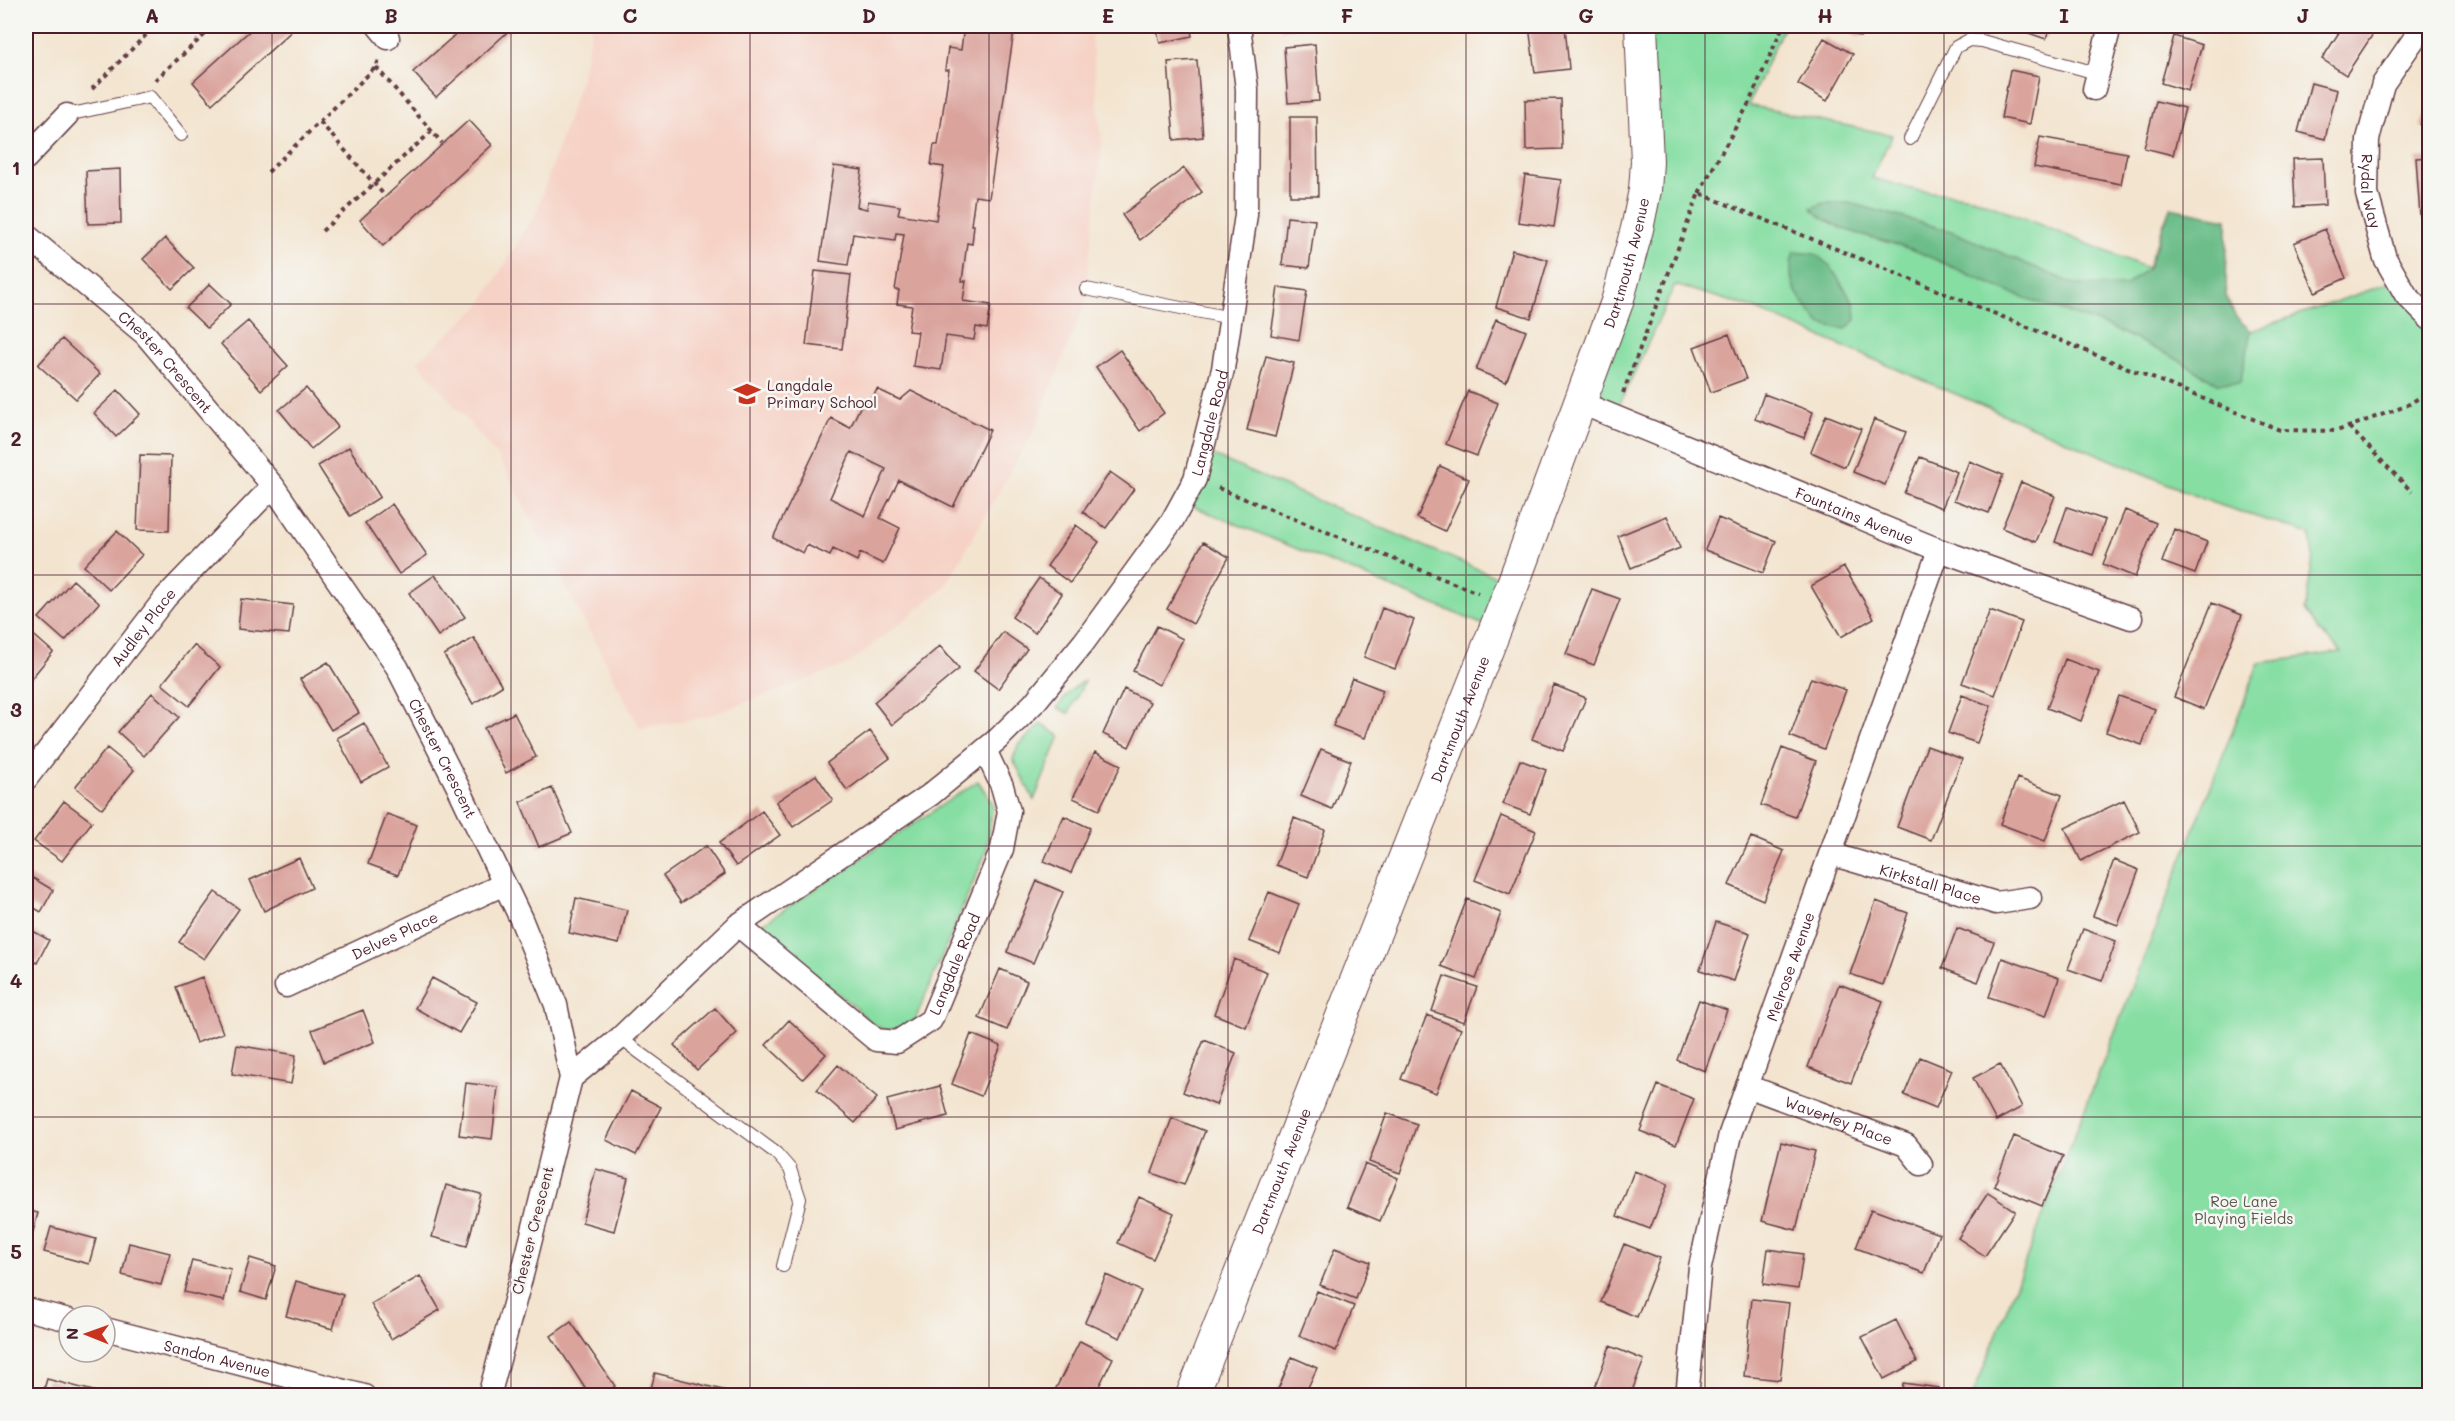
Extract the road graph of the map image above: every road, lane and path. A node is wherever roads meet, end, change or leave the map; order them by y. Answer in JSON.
{"nodes":[{"id":1,"x":154,"y":26,"type":"edge"},
{"id":2,"x":214,"y":26,"type":"edge"},
{"id":3,"x":1239,"y":26,"type":"edge"},
{"id":4,"x":1641,"y":26,"type":"edge"},
{"id":5,"x":1783,"y":26,"type":"edge"},
{"id":6,"x":2110,"y":26,"type":"edge"},
{"id":7,"x":2423,"y":26,"type":"edge"},
{"id":8,"x":383,"y":32,"type":"edge"},
{"id":9,"x":376,"y":67,"type":"junction"},
{"id":10,"x":2095,"y":81,"type":"joint"},
{"id":11,"x":132,"y":101,"type":"junction"},
{"id":12,"x":67,"y":115,"type":"junction"},
{"id":13,"x":320,"y":122,"type":"junction"},
{"id":14,"x":432,"y":131,"type":"junction"},
{"id":15,"x":182,"y":135,"type":"dead end"},
{"id":16,"x":1910,"y":139,"type":"dead end"},
{"id":17,"x":442,"y":143,"type":"dead end"},
{"id":18,"x":26,"y":158,"type":"edge"},
{"id":19,"x":268,"y":172,"type":"dead end"},
{"id":20,"x":374,"y":184,"type":"junction"},
{"id":21,"x":1699,"y":193,"type":"junction"},
{"id":22,"x":385,"y":196,"type":"dead end"},
{"id":23,"x":322,"y":231,"type":"dead end"},
{"id":24,"x":26,"y":235,"type":"edge"},
{"id":25,"x":1086,"y":289,"type":"dead end"},
{"id":26,"x":1231,"y":318,"type":"junction"},
{"id":27,"x":2430,"y":319,"type":"edge"},
{"id":28,"x":2430,"y":391,"type":"edge"},
{"id":29,"x":1581,"y":404,"type":"junction"},
{"id":30,"x":1614,"y":416,"type":"junction"},
{"id":31,"x":2349,"y":427,"type":"junction"},
{"id":32,"x":1195,"y":479,"type":"junction"},
{"id":33,"x":273,"y":486,"type":"junction"},
{"id":34,"x":2412,"y":492,"type":"dead end"},
{"id":35,"x":1939,"y":550,"type":"junction"},
{"id":36,"x":1504,"y":604,"type":"junction"},
{"id":37,"x":2131,"y":618,"type":"dead end"},
{"id":38,"x":985,"y":750,"type":"junction"},
{"id":39,"x":26,"y":779,"type":"edge"},
{"id":40,"x":1831,"y":854,"type":"junction"},
{"id":41,"x":504,"y":884,"type":"junction"},
{"id":42,"x":2030,"y":898,"type":"dead end"},
{"id":43,"x":738,"y":925,"type":"junction"},
{"id":44,"x":286,"y":986,"type":"dead end"},
{"id":45,"x":620,"y":1038,"type":"junction"},
{"id":46,"x":571,"y":1078,"type":"junction"},
{"id":47,"x":1747,"y":1086,"type":"junction"},
{"id":48,"x":1921,"y":1164,"type":"dead end"},
{"id":49,"x":783,"y":1266,"type":"dead end"},
{"id":50,"x":26,"y":1309,"type":"edge"},
{"id":51,"x":57,"y":1317,"type":"edge"},
{"id":52,"x":117,"y":1332,"type":"edge"},
{"id":53,"x":364,"y":1395,"type":"edge"},
{"id":54,"x":489,"y":1395,"type":"edge"},
{"id":55,"x":1192,"y":1395,"type":"edge"},
{"id":56,"x":1687,"y":1395,"type":"edge"}],
"edges":[{"from":1,"to":12,"type":"path"},
{"from":2,"to":11,"type":"path"},
{"from":3,"to":26,"type":"street","name":"Langdale Road"},
{"from":4,"to":29,"type":"street","name":"Dartmouth Avenue"},
{"from":5,"to":21,"type":"path"},
{"from":6,"to":10,"type":"street"},
{"from":7,"to":27,"type":"street","name":"Rydal Way"},
{"from":8,"to":9,"type":"path"},
{"from":9,"to":13,"type":"path"},
{"from":9,"to":14,"type":"path"},
{"from":10,"to":16,"type":"lane"},
{"from":11,"to":12,"type":"lane"},
{"from":11,"to":15,"type":"lane"},
{"from":12,"to":18,"type":"street"},
{"from":13,"to":19,"type":"path"},
{"from":13,"to":20,"type":"path"},
{"from":14,"to":17,"type":"path"},
{"from":14,"to":20,"type":"path"},
{"from":20,"to":22,"type":"path"},
{"from":20,"to":23,"type":"path"},
{"from":21,"to":30,"type":"path"},
{"from":21,"to":31,"type":"path"},
{"from":24,"to":33,"type":"street","name":"Chester Crescent"},
{"from":25,"to":26,"type":"lane"},
{"from":26,"to":32,"type":"street","name":"Langdale Road"},
{"from":28,"to":31,"type":"path"},
{"from":29,"to":30,"type":"street","name":"Fountains Avenue"},
{"from":29,"to":36,"type":"street","name":"Dartmouth Avenue"},
{"from":30,"to":35,"type":"street","name":"Fountains Avenue"},
{"from":31,"to":34,"type":"path"},
{"from":32,"to":36,"type":"path"},
{"from":32,"to":38,"type":"street","name":"Langdale Road"},
{"from":33,"to":39,"type":"street","name":"Audley Place"},
{"from":33,"to":41,"type":"street","name":"Chester Crescent"},
{"from":35,"to":37,"type":"street","name":"Fountains Avenue"},
{"from":35,"to":40,"type":"street","name":"Melrose Avenue"},
{"from":36,"to":55,"type":"street","name":"Dartmouth Avenue"},
{"from":38,"to":43,"type":"street","name":"Langdale Road"},
{"from":38,"to":43,"type":"street","name":"Langdale Road"},
{"from":40,"to":42,"type":"street","name":"Kirkstall Place"},
{"from":40,"to":47,"type":"street","name":"Melrose Avenue"},
{"from":41,"to":44,"type":"street","name":"Delves Place"},
{"from":41,"to":46,"type":"street","name":"Chester Crescent"},
{"from":43,"to":45,"type":"street","name":"Langdale Road"},
{"from":45,"to":46,"type":"street","name":"Langdale Road"},
{"from":45,"to":49,"type":"lane"},
{"from":46,"to":54,"type":"street","name":"Chester Crescent"},
{"from":47,"to":48,"type":"street","name":"Waverley Place"},
{"from":47,"to":56,"type":"street","name":"Melrose Avenue"},
{"from":50,"to":51,"type":"street"},
{"from":52,"to":53,"type":"street","name":"Sandon Avenue"}]}
